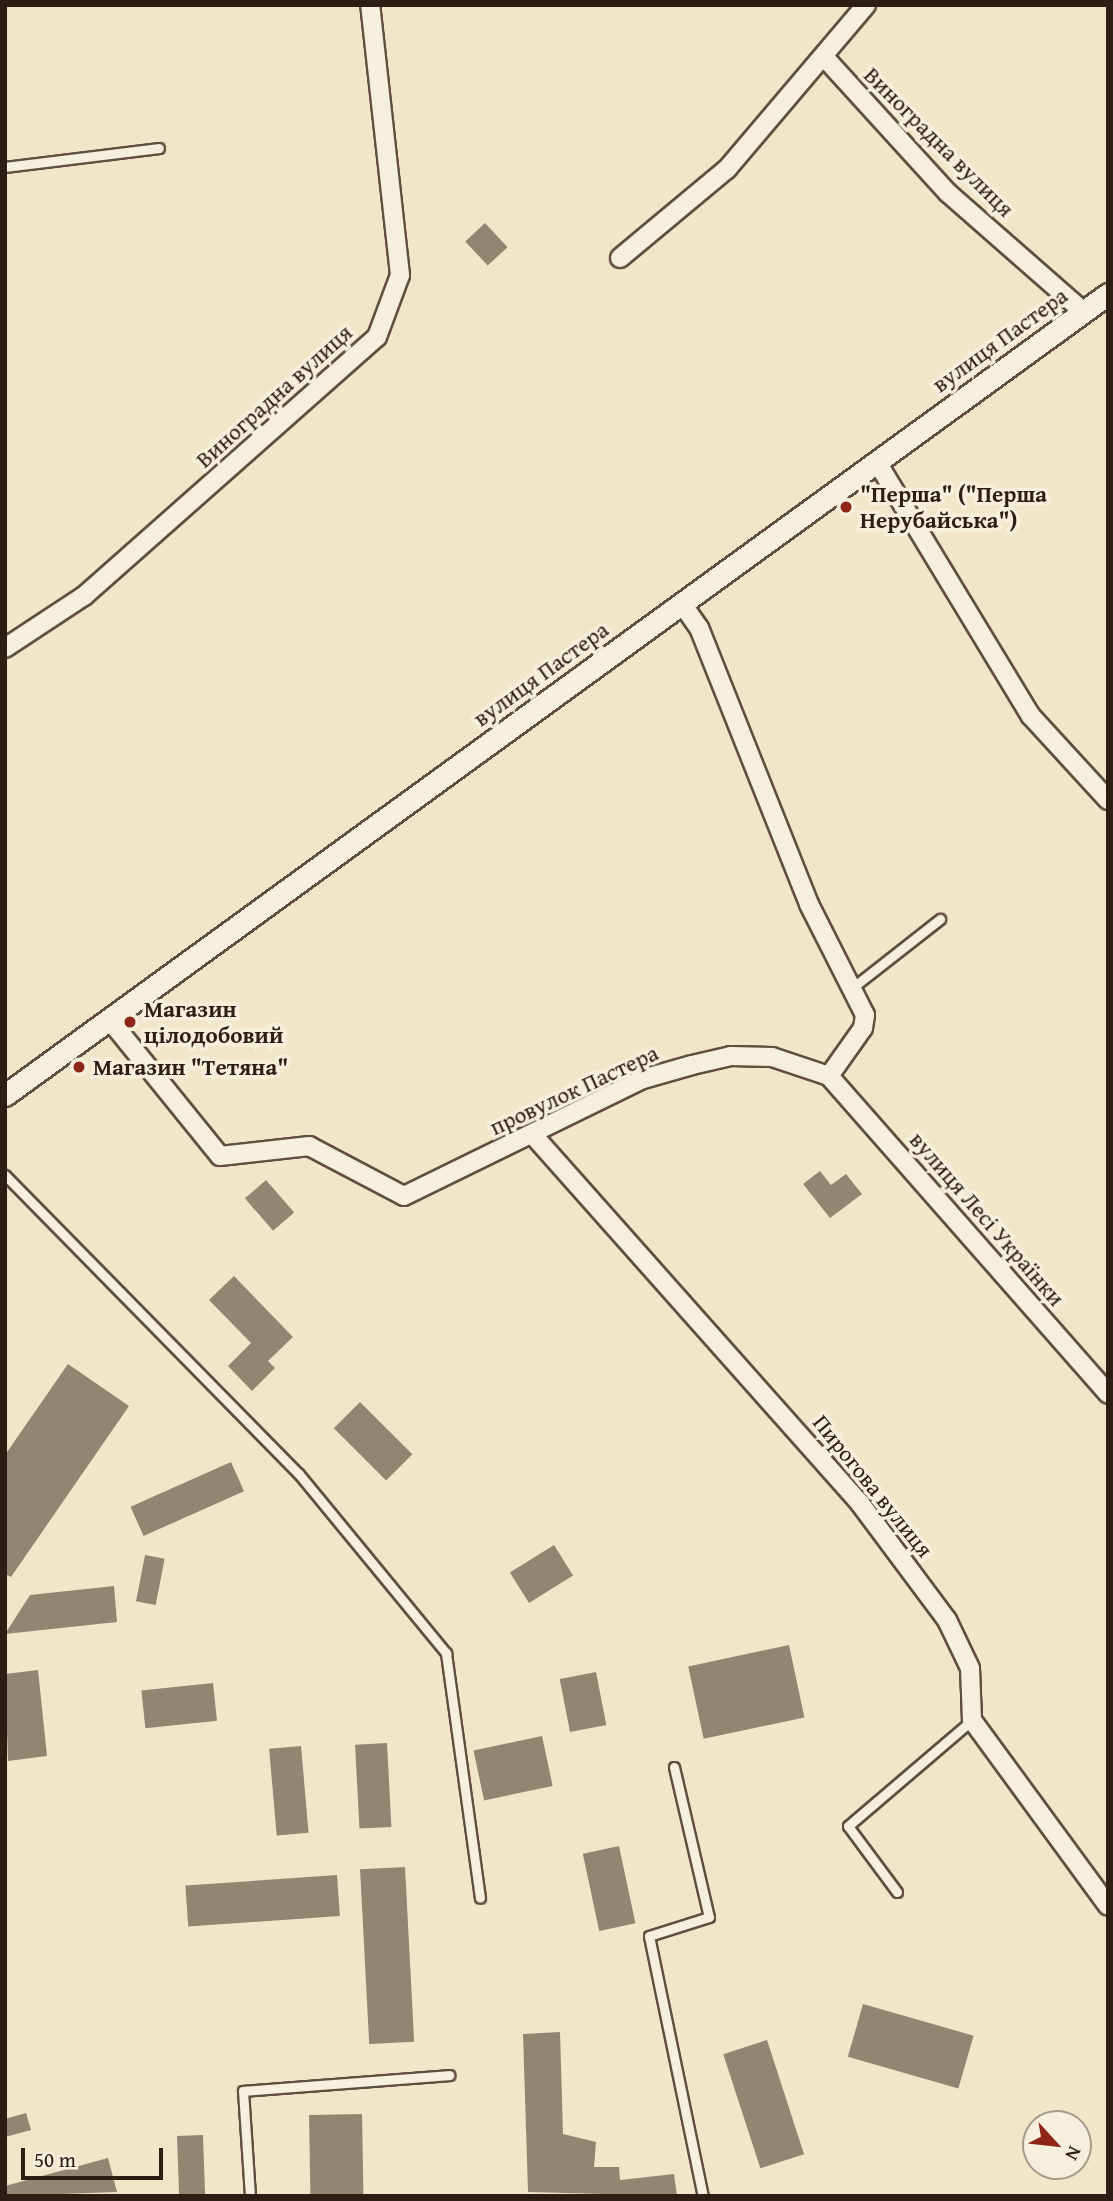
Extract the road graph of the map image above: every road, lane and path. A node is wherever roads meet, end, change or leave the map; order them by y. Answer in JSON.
{"nodes":[{"id":1,"x":370,"y":5,"type":"edge"},
{"id":2,"x":866,"y":5,"type":"edge"},
{"id":3,"x":826,"y":59,"type":"junction"},
{"id":4,"x":159,"y":148,"type":"dead end"},
{"id":5,"x":5,"y":167,"type":"edge"},
{"id":6,"x":620,"y":258,"type":"dead end"},
{"id":7,"x":1108,"y":295,"type":"edge"},
{"id":8,"x":1084,"y":312,"type":"junction"},
{"id":9,"x":877,"y":462,"type":"junction"},
{"id":10,"x":682,"y":604,"type":"junction"},
{"id":11,"x":5,"y":648,"type":"edge"},
{"id":12,"x":1108,"y":800,"type":"edge"},
{"id":13,"x":940,"y":919,"type":"dead end"},
{"id":14,"x":852,"y":988,"type":"junction"},
{"id":15,"x":109,"y":1019,"type":"junction"},
{"id":16,"x":829,"y":1076,"type":"junction"},
{"id":17,"x":5,"y":1094,"type":"edge"},
{"id":18,"x":533,"y":1135,"type":"junction"},
{"id":19,"x":5,"y":1175,"type":"edge"},
{"id":20,"x":1108,"y":1394,"type":"edge"},
{"id":21,"x":972,"y":1720,"type":"junction"},
{"id":22,"x":674,"y":1767,"type":"dead end"},
{"id":23,"x":897,"y":1892,"type":"dead end"},
{"id":24,"x":480,"y":1898,"type":"dead end"},
{"id":25,"x":1108,"y":1906,"type":"edge"},
{"id":26,"x":449,"y":2075,"type":"dead end"},
{"id":27,"x":250,"y":2196,"type":"edge"},
{"id":28,"x":703,"y":2196,"type":"edge"}],
"edges":[{"from":1,"to":11,"type":"street","name":"Виноградна вулиця"},
{"from":2,"to":3,"type":"street"},
{"from":3,"to":6,"type":"street"},
{"from":3,"to":8,"type":"street","name":"Виноградна вулиця"},
{"from":4,"to":5,"type":"lane"},
{"from":7,"to":8,"type":"street","name":"вулиця Пастера"},
{"from":8,"to":9,"type":"street","name":"вулиця Пастера"},
{"from":9,"to":10,"type":"street","name":"вулиця Пастера"},
{"from":9,"to":12,"type":"street"},
{"from":10,"to":14,"type":"street"},
{"from":10,"to":15,"type":"street","name":"вулиця Пастера"},
{"from":13,"to":14,"type":"lane"},
{"from":14,"to":16,"type":"street"},
{"from":15,"to":17,"type":"street","name":"вулиця Пастера"},
{"from":15,"to":18,"type":"street","name":"провулок Пастера"},
{"from":16,"to":18,"type":"street","name":"провулок Пастера"},
{"from":16,"to":20,"type":"street","name":"вулиця Лесі Українки"},
{"from":18,"to":21,"type":"street","name":"Пирогова вулиця"},
{"from":19,"to":24,"type":"lane"},
{"from":21,"to":23,"type":"lane"},
{"from":21,"to":25,"type":"street"},
{"from":22,"to":28,"type":"lane"},
{"from":26,"to":27,"type":"lane"}]}
